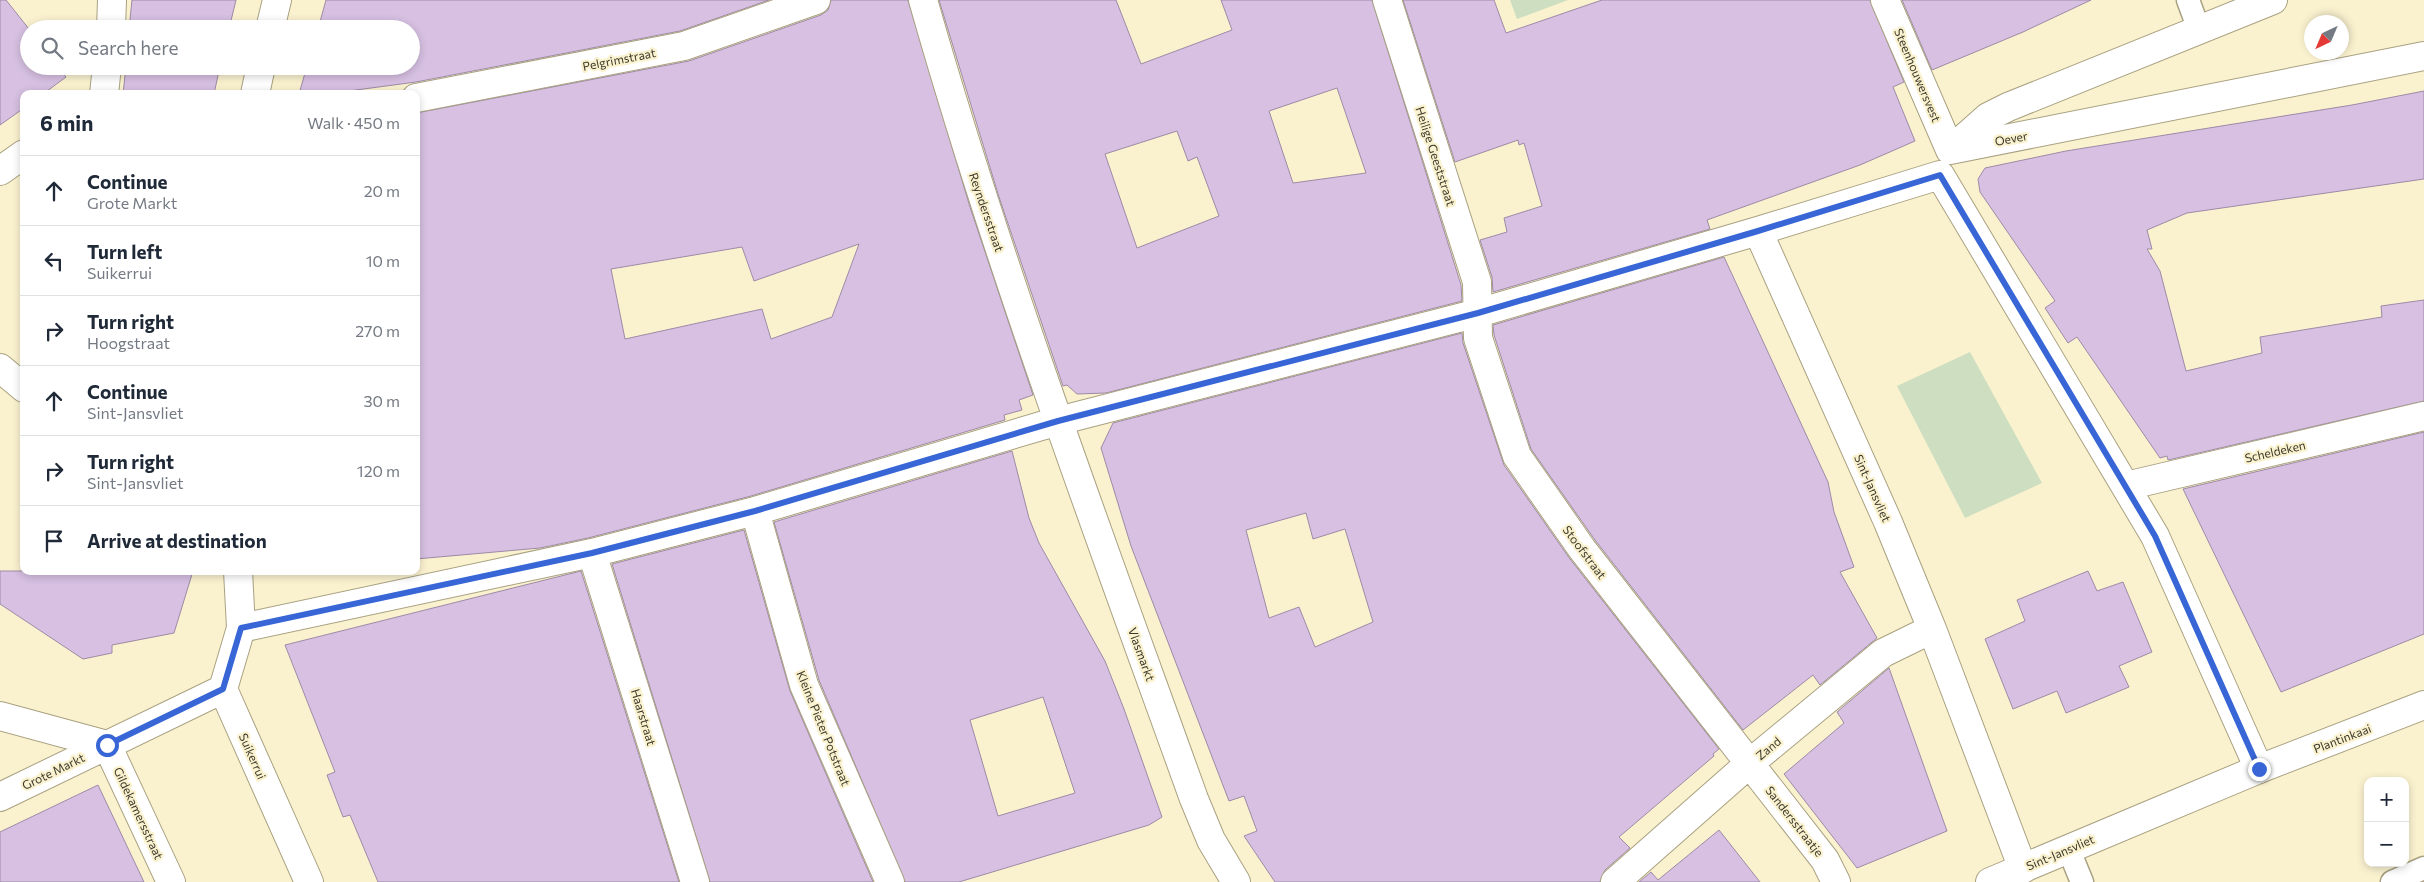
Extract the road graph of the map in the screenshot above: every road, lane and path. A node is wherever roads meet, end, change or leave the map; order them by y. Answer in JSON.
{"nodes":[{"id":1,"x":112,"y":0,"type":"edge"},
{"id":2,"x":277,"y":0,"type":"edge"},
{"id":3,"x":816,"y":0,"type":"edge"},
{"id":4,"x":923,"y":0,"type":"edge"},
{"id":5,"x":1388,"y":0,"type":"edge"},
{"id":6,"x":1885,"y":0,"type":"edge"},
{"id":7,"x":2188,"y":0,"type":"edge"},
{"id":8,"x":2273,"y":0,"type":"edge"},
{"id":9,"x":111,"y":20,"type":"edge"},
{"id":10,"x":272,"y":20,"type":"edge"},
{"id":11,"x":2199,"y":30,"type":"junction"},
{"id":12,"x":2424,"y":56,"type":"edge"},
{"id":13,"x":259,"y":75,"type":"edge"},
{"id":14,"x":256,"y":90,"type":"edge"},
{"id":15,"x":420,"y":97,"type":"edge"},
{"id":16,"x":1950,"y":150,"type":"junction"},
{"id":17,"x":20,"y":157,"type":"edge"},
{"id":18,"x":0,"y":171,"type":"edge"},
{"id":19,"x":1940,"y":175,"type":"junction"},
{"id":20,"x":1758,"y":231,"type":"junction"},
{"id":21,"x":1478,"y":313,"type":"junction"},
{"id":22,"x":0,"y":368,"type":"edge"},
{"id":23,"x":20,"y":385,"type":"edge"},
{"id":24,"x":2424,"y":416,"type":"edge"},
{"id":25,"x":1058,"y":421,"type":"junction"},
{"id":26,"x":2126,"y":486,"type":"junction"},
{"id":27,"x":755,"y":511,"type":"junction"},
{"id":28,"x":592,"y":553,"type":"junction"},
{"id":29,"x":238,"y":575,"type":"edge"},
{"id":30,"x":241,"y":628,"type":"junction"},
{"id":31,"x":1932,"y":629,"type":"junction"},
{"id":32,"x":223,"y":689,"type":"junction"},
{"id":33,"x":2424,"y":706,"type":"edge"},
{"id":34,"x":0,"y":716,"type":"edge"},
{"id":35,"x":107,"y":745,"type":"junction"},
{"id":36,"x":1750,"y":763,"type":"junction"},
{"id":37,"x":2259,"y":769,"type":"junction"},
{"id":38,"x":0,"y":797,"type":"edge"},
{"id":39,"x":2068,"y":848,"type":"junction"},
{"id":40,"x":2424,"y":868,"type":"edge"},
{"id":41,"x":2023,"y":870,"type":"junction"},
{"id":42,"x":171,"y":882,"type":"edge"},
{"id":43,"x":309,"y":882,"type":"edge"},
{"id":44,"x":695,"y":882,"type":"edge"},
{"id":45,"x":890,"y":882,"type":"edge"},
{"id":46,"x":1236,"y":882,"type":"edge"},
{"id":47,"x":1615,"y":882,"type":"edge"},
{"id":48,"x":1836,"y":882,"type":"edge"},
{"id":49,"x":1990,"y":882,"type":"edge"},
{"id":50,"x":2082,"y":882,"type":"edge"},
{"id":51,"x":2392,"y":882,"type":"edge"}],
"edges":[{"from":1,"to":9,"type":"street"},
{"from":2,"to":10,"type":"street"},
{"from":3,"to":15,"type":"street","name":"Pelgrimstraat"},
{"from":4,"to":25,"type":"street","name":"Reyndersstraat"},
{"from":5,"to":21,"type":"street","name":"Heilige Geeststraat"},
{"from":6,"to":16,"type":"street","name":"Steenhouwersvest"},
{"from":7,"to":11,"type":"lane"},
{"from":8,"to":11,"type":"street","name":"Oever"},
{"from":11,"to":16,"type":"street","name":"Oever"},
{"from":12,"to":16,"type":"street","name":"Oever"},
{"from":13,"to":14,"type":"street"},
{"from":16,"to":19,"type":"street"},
{"from":17,"to":18,"type":"street"},
{"from":19,"to":20,"type":"street"},
{"from":19,"to":26,"type":"street"},
{"from":20,"to":21,"type":"street"},
{"from":20,"to":31,"type":"street","name":"Sint-Jansvliet"},
{"from":21,"to":25,"type":"street"},
{"from":21,"to":36,"type":"street","name":"Stoofstraat"},
{"from":22,"to":23,"type":"street"},
{"from":24,"to":26,"type":"street","name":"Scheldeken"},
{"from":25,"to":27,"type":"street"},
{"from":25,"to":46,"type":"street","name":"Vlasmarkt"},
{"from":26,"to":37,"type":"street"},
{"from":27,"to":28,"type":"street"},
{"from":27,"to":45,"type":"street","name":"Kleine Pieter Potstraat"},
{"from":28,"to":30,"type":"street"},
{"from":28,"to":44,"type":"street","name":"Haarstraat"},
{"from":29,"to":30,"type":"street"},
{"from":30,"to":32,"type":"street"},
{"from":31,"to":36,"type":"street","name":"Zand"},
{"from":31,"to":41,"type":"street","name":"Sint-Jansvliet"},
{"from":32,"to":35,"type":"street","name":"Grote Markt"},
{"from":32,"to":43,"type":"street","name":"Suikerrui"},
{"from":33,"to":37,"type":"street","name":"Plantinkaai"},
{"from":34,"to":35,"type":"street","name":"Grote Markt"},
{"from":35,"to":38,"type":"street","name":"Grote Markt"},
{"from":35,"to":42,"type":"street","name":"Gildekamersstraat"},
{"from":36,"to":47,"type":"street","name":"Zand"},
{"from":36,"to":48,"type":"street","name":"Sandersstraatje"},
{"from":37,"to":39,"type":"street","name":"Sint-Jansvliet"},
{"from":39,"to":41,"type":"street","name":"Sint-Jansvliet"},
{"from":39,"to":50,"type":"lane"},
{"from":40,"to":51,"type":"lane"},
{"from":41,"to":49,"type":"street"}]}
